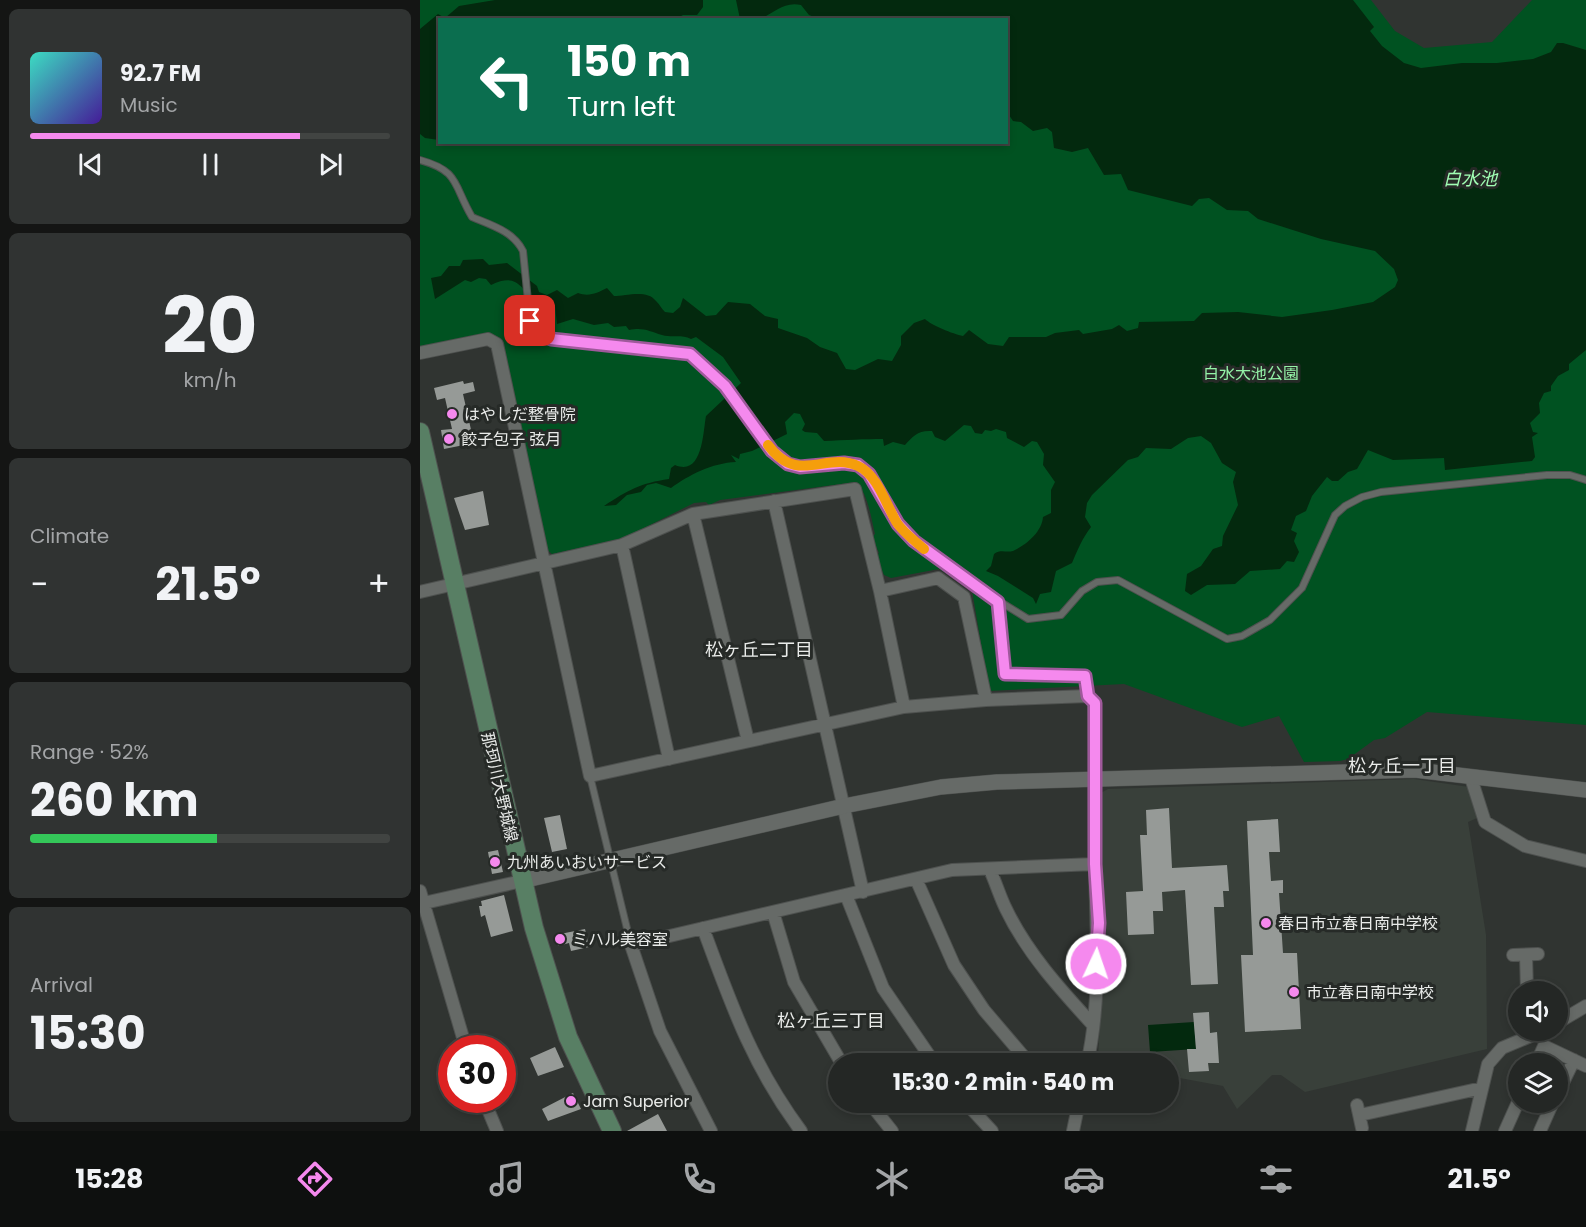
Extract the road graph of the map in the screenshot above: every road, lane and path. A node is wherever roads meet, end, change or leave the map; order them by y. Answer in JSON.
{"nodes":[{"id":1,"x":420,"y":159,"type":"edge"},
{"id":2,"x":420,"y":353,"type":"edge"},
{"id":3,"x":420,"y":432,"type":"edge"},
{"id":4,"x":1586,"y":480,"type":"edge"},
{"id":5,"x":774,"y":501,"type":"junction"},
{"id":6,"x":693,"y":514,"type":"junction"},
{"id":7,"x":622,"y":545,"type":"junction"},
{"id":8,"x":544,"y":564,"type":"junction"},
{"id":9,"x":454,"y":585,"type":"junction"},
{"id":10,"x":880,"y":591,"type":"junction"},
{"id":11,"x":420,"y":592,"type":"edge"},
{"id":12,"x":998,"y":602,"type":"junction"},
{"id":13,"x":1088,"y":696,"type":"junction"},
{"id":14,"x":986,"y":700,"type":"junction"},
{"id":15,"x":904,"y":707,"type":"junction"},
{"id":16,"x":826,"y":724,"type":"junction"},
{"id":17,"x":748,"y":741,"type":"junction"},
{"id":18,"x":669,"y":759,"type":"junction"},
{"id":19,"x":591,"y":776,"type":"junction"},
{"id":20,"x":1471,"y":778,"type":"junction"},
{"id":21,"x":1096,"y":780,"type":"junction"},
{"id":22,"x":1586,"y":790,"type":"edge"},
{"id":23,"x":844,"y":806,"type":"junction"},
{"id":24,"x":609,"y":861,"type":"junction"},
{"id":25,"x":1586,"y":861,"type":"edge"},
{"id":26,"x":1095,"y":864,"type":"junction"},
{"id":27,"x":990,"y":870,"type":"junction"},
{"id":28,"x":916,"y":879,"type":"junction"},
{"id":29,"x":522,"y":881,"type":"junction"},
{"id":30,"x":863,"y":892,"type":"junction"},
{"id":31,"x":846,"y":895,"type":"junction"},
{"id":32,"x":421,"y":900,"type":"edge"},
{"id":33,"x":773,"y":912,"type":"junction"},
{"id":34,"x":703,"y":928,"type":"junction"},
{"id":35,"x":631,"y":945,"type":"junction"},
{"id":36,"x":1526,"y":955,"type":"dead end"},
{"id":37,"x":1527,"y":981,"type":"edge"},
{"id":38,"x":1586,"y":1006,"type":"edge"},
{"id":39,"x":1568,"y":1017,"type":"edge"},
{"id":40,"x":1093,"y":1025,"type":"junction"},
{"id":41,"x":462,"y":1035,"type":"edge"},
{"id":42,"x":1515,"y":1041,"type":"edge"},
{"id":43,"x":836,"y":1053,"type":"edge"},
{"id":44,"x":927,"y":1053,"type":"edge"},
{"id":45,"x":1021,"y":1053,"type":"edge"},
{"id":46,"x":1089,"y":1053,"type":"edge"},
{"id":47,"x":1541,"y":1053,"type":"edge"},
{"id":48,"x":1559,"y":1053,"type":"edge"},
{"id":49,"x":1568,"y":1057,"type":"edge"},
{"id":50,"x":1574,"y":1060,"type":"junction"},
{"id":51,"x":1586,"y":1066,"type":"edge"},
{"id":52,"x":1568,"y":1072,"type":"edge"},
{"id":53,"x":1482,"y":1088,"type":"junction"},
{"id":54,"x":489,"y":1113,"type":"edge"},
{"id":55,"x":877,"y":1113,"type":"edge"},
{"id":56,"x":975,"y":1113,"type":"edge"},
{"id":57,"x":1074,"y":1113,"type":"edge"},
{"id":58,"x":1513,"y":1113,"type":"edge"},
{"id":59,"x":1548,"y":1113,"type":"edge"},
{"id":60,"x":1360,"y":1116,"type":"dead end"},
{"id":61,"x":709,"y":1130,"type":"edge"},
{"id":62,"x":497,"y":1131,"type":"edge"},
{"id":63,"x":612,"y":1131,"type":"edge"},
{"id":64,"x":801,"y":1131,"type":"edge"},
{"id":65,"x":891,"y":1131,"type":"edge"},
{"id":66,"x":992,"y":1131,"type":"edge"},
{"id":67,"x":1073,"y":1131,"type":"edge"},
{"id":68,"x":1472,"y":1131,"type":"edge"},
{"id":69,"x":1505,"y":1131,"type":"edge"},
{"id":70,"x":1540,"y":1131,"type":"edge"}],
"edges":[{"from":1,"to":12,"type":"lane"},
{"from":2,"to":8,"type":"street"},
{"from":3,"to":9,"type":"main road","name":"那珂川大野城線"},
{"from":4,"to":12,"type":"lane"},
{"from":5,"to":6,"type":"street"},
{"from":5,"to":10,"type":"street"},
{"from":5,"to":16,"type":"street"},
{"from":6,"to":7,"type":"street"},
{"from":6,"to":17,"type":"street"},
{"from":7,"to":8,"type":"street"},
{"from":7,"to":18,"type":"street"},
{"from":8,"to":9,"type":"street"},
{"from":8,"to":19,"type":"street"},
{"from":9,"to":11,"type":"street"},
{"from":9,"to":29,"type":"main road","name":"那珂川大野城線"},
{"from":10,"to":14,"type":"street"},
{"from":10,"to":15,"type":"street"},
{"from":12,"to":13,"type":"lane"},
{"from":13,"to":14,"type":"street"},
{"from":13,"to":21,"type":"street"},
{"from":14,"to":15,"type":"street"},
{"from":15,"to":16,"type":"street"},
{"from":16,"to":17,"type":"street"},
{"from":16,"to":23,"type":"street"},
{"from":17,"to":18,"type":"street"},
{"from":18,"to":19,"type":"street"},
{"from":19,"to":24,"type":"lane"},
{"from":20,"to":21,"type":"street"},
{"from":20,"to":22,"type":"street"},
{"from":20,"to":25,"type":"street"},
{"from":21,"to":23,"type":"street"},
{"from":21,"to":26,"type":"street"},
{"from":23,"to":24,"type":"street"},
{"from":23,"to":30,"type":"street"},
{"from":24,"to":29,"type":"street"},
{"from":24,"to":35,"type":"lane"},
{"from":26,"to":27,"type":"street"},
{"from":26,"to":40,"type":"street"},
{"from":27,"to":28,"type":"street"},
{"from":27,"to":40,"type":"street"},
{"from":28,"to":30,"type":"street"},
{"from":28,"to":45,"type":"street"},
{"from":29,"to":32,"type":"street"},
{"from":29,"to":63,"type":"main road","name":"那珂川大野城線"},
{"from":30,"to":31,"type":"street"},
{"from":31,"to":33,"type":"street"},
{"from":31,"to":44,"type":"street"},
{"from":32,"to":41,"type":"street"},
{"from":33,"to":34,"type":"street"},
{"from":33,"to":43,"type":"street"},
{"from":34,"to":35,"type":"street"},
{"from":34,"to":64,"type":"street"},
{"from":35,"to":61,"type":"street"},
{"from":36,"to":37,"type":"street"},
{"from":38,"to":39,"type":"street"},
{"from":40,"to":46,"type":"street"},
{"from":42,"to":53,"type":"street"},
{"from":47,"to":48,"type":"street"},
{"from":49,"to":50,"type":"street"},
{"from":50,"to":51,"type":"street"},
{"from":50,"to":52,"type":"street"},
{"from":53,"to":60,"type":"street"},
{"from":53,"to":68,"type":"street"},
{"from":54,"to":62,"type":"street"},
{"from":55,"to":65,"type":"street"},
{"from":56,"to":66,"type":"street"},
{"from":57,"to":67,"type":"street"},
{"from":58,"to":69,"type":"street"},
{"from":59,"to":70,"type":"street"}]}
